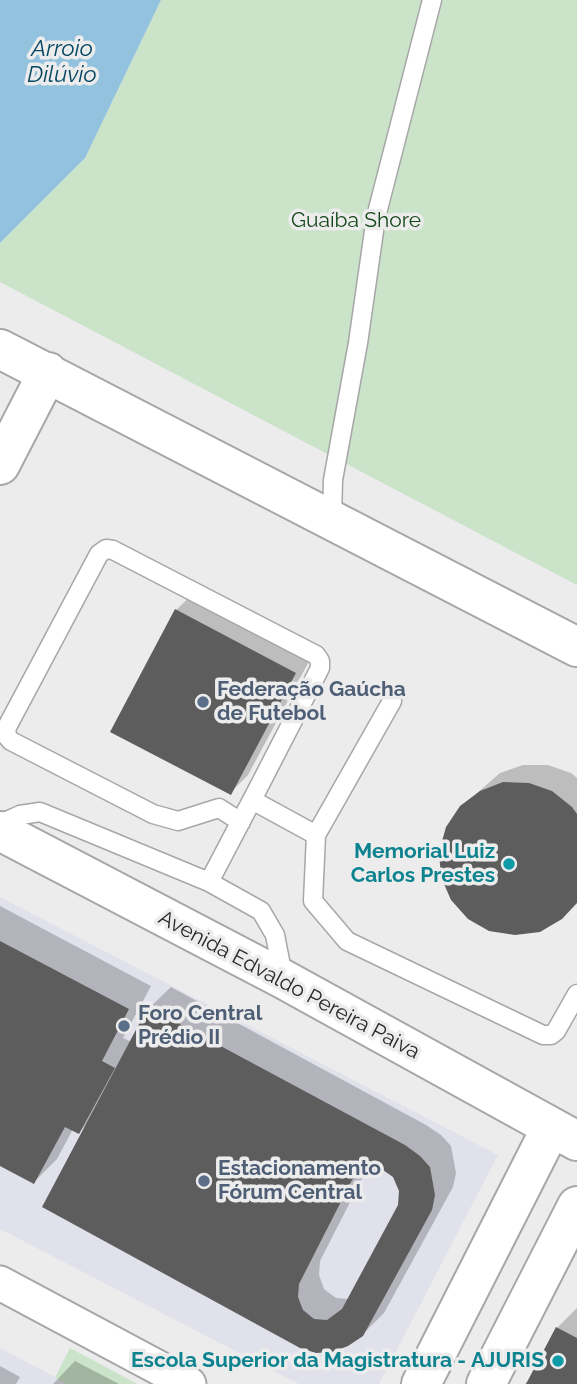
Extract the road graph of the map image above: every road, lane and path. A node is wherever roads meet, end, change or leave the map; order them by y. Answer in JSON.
{"nodes":[{"id":1,"x":432,"y":0,"type":"edge"},
{"id":2,"x":0,"y":349,"type":"edge"},
{"id":3,"x":48,"y":372,"type":"junction"},
{"id":4,"x":0,"y":465,"type":"edge"},
{"id":5,"x":332,"y":520,"type":"junction"},
{"id":6,"x":577,"y":647,"type":"edge"},
{"id":7,"x":392,"y":701,"type":"dead end"},
{"id":8,"x":252,"y":800,"type":"junction"},
{"id":9,"x":241,"y":822,"type":"junction"},
{"id":10,"x":0,"y":824,"type":"edge"},
{"id":11,"x":0,"y":831,"type":"edge"},
{"id":12,"x":316,"y":835,"type":"junction"},
{"id":13,"x":209,"y":882,"type":"junction"},
{"id":14,"x":283,"y":979,"type":"junction"},
{"id":15,"x":577,"y":994,"type":"edge"},
{"id":16,"x":564,"y":1135,"type":"edge"},
{"id":17,"x":577,"y":1206,"type":"edge"},
{"id":18,"x":0,"y":1283,"type":"edge"},
{"id":19,"x":434,"y":1380,"type":"edge"},
{"id":20,"x":189,"y":1384,"type":"edge"},
{"id":21,"x":486,"y":1384,"type":"edge"}],
"edges":[{"from":1,"to":5,"type":"lane"},
{"from":2,"to":3,"type":"main road"},
{"from":3,"to":4,"type":"main road"},
{"from":3,"to":5,"type":"main road"},
{"from":5,"to":6,"type":"main road"},
{"from":7,"to":12,"type":"lane"},
{"from":8,"to":9,"type":"lane"},
{"from":8,"to":9,"type":"lane"},
{"from":8,"to":12,"type":"lane"},
{"from":9,"to":13,"type":"lane"},
{"from":10,"to":13,"type":"lane"},
{"from":11,"to":14,"type":"main road","name":"Avenida Edvaldo Pereira Paiva"},
{"from":12,"to":15,"type":"lane"},
{"from":13,"to":14,"type":"lane"},
{"from":14,"to":16,"type":"main road","name":"Avenida Edvaldo Pereira Paiva"},
{"from":16,"to":19,"type":"main road"},
{"from":17,"to":21,"type":"main road"},
{"from":18,"to":20,"type":"street"}]}
